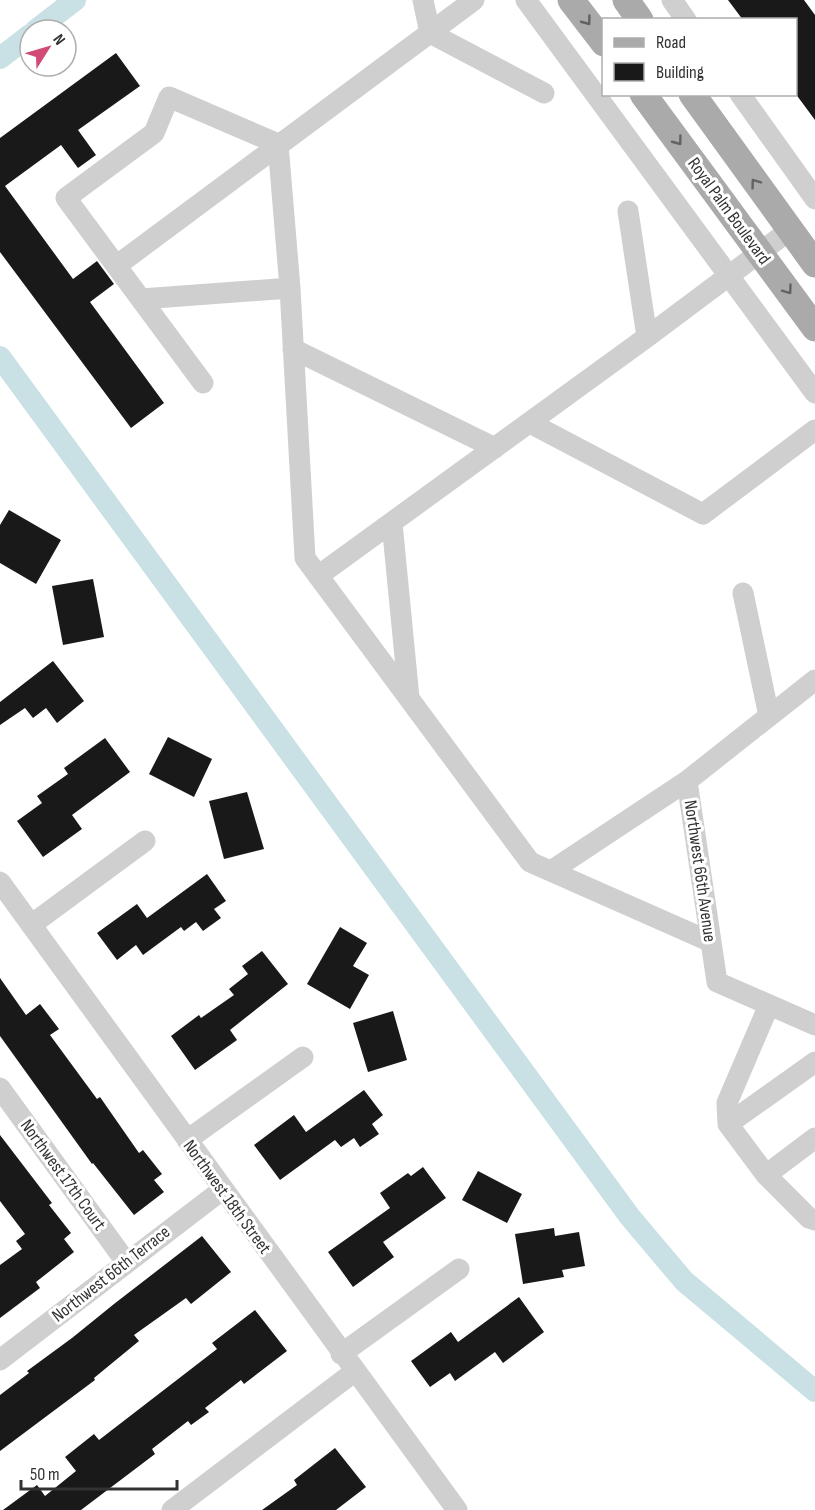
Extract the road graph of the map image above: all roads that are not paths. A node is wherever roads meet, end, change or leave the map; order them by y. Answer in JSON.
{"nodes":[{"id":1,"x":423,"y":0,"type":"edge"},
{"id":2,"x":474,"y":0,"type":"edge"},
{"id":3,"x":526,"y":0,"type":"edge"},
{"id":4,"x":571,"y":0,"type":"edge"},
{"id":5,"x":626,"y":0,"type":"edge"},
{"id":6,"x":672,"y":0,"type":"edge"},
{"id":7,"x":639,"y":18,"type":"edge"},
{"id":8,"x":685,"y":18,"type":"edge"},
{"id":9,"x":430,"y":33,"type":"junction"},
{"id":10,"x":602,"y":42,"type":"edge"},
{"id":11,"x":544,"y":93,"type":"dead end"},
{"id":12,"x":644,"y":96,"type":"edge"},
{"id":13,"x":693,"y":96,"type":"edge"},
{"id":14,"x":741,"y":96,"type":"edge"},
{"id":15,"x":278,"y":144,"type":"junction"},
{"id":16,"x":815,"y":199,"type":"edge"},
{"id":17,"x":628,"y":211,"type":"dead end"},
{"id":18,"x":790,"y":230,"type":"junction"},
{"id":19,"x":760,"y":253,"type":"junction"},
{"id":20,"x":815,"y":264,"type":"edge"},
{"id":21,"x":116,"y":266,"type":"junction"},
{"id":22,"x":729,"y":277,"type":"junction"},
{"id":23,"x":290,"y":288,"type":"junction"},
{"id":24,"x":141,"y":299,"type":"junction"},
{"id":25,"x":815,"y":328,"type":"edge"},
{"id":26,"x":647,"y":338,"type":"junction"},
{"id":27,"x":293,"y":349,"type":"junction"},
{"id":28,"x":203,"y":383,"type":"dead end"},
{"id":29,"x":815,"y":393,"type":"edge"},
{"id":30,"x":530,"y":423,"type":"junction"},
{"id":31,"x":815,"y":430,"type":"edge"},
{"id":32,"x":495,"y":448,"type":"junction"},
{"id":33,"x":392,"y":523,"type":"junction"},
{"id":34,"x":318,"y":576,"type":"junction"},
{"id":35,"x":743,"y":593,"type":"dead end"},
{"id":36,"x":815,"y":680,"type":"edge"},
{"id":37,"x":410,"y":699,"type":"junction"},
{"id":38,"x":769,"y":716,"type":"junction"},
{"id":39,"x":687,"y":781,"type":"junction"},
{"id":40,"x":145,"y":841,"type":"dead end"},
{"id":41,"x":550,"y":871,"type":"junction"},
{"id":42,"x":0,"y":882,"type":"edge"},
{"id":43,"x":31,"y":925,"type":"junction"},
{"id":44,"x":711,"y":942,"type":"junction"},
{"id":45,"x":769,"y":1005,"type":"junction"},
{"id":46,"x":815,"y":1025,"type":"edge"},
{"id":47,"x":303,"y":1057,"type":"dead end"},
{"id":48,"x":815,"y":1062,"type":"edge"},
{"id":49,"x":0,"y":1088,"type":"edge"},
{"id":50,"x":728,"y":1124,"type":"junction"},
{"id":51,"x":815,"y":1138,"type":"edge"},
{"id":52,"x":187,"y":1140,"type":"junction"},
{"id":53,"x":766,"y":1175,"type":"junction"},
{"id":54,"x":222,"y":1190,"type":"junction"},
{"id":55,"x":813,"y":1217,"type":"edge"},
{"id":56,"x":126,"y":1262,"type":"junction"},
{"id":57,"x":459,"y":1269,"type":"dead end"},
{"id":58,"x":341,"y":1354,"type":"junction"},
{"id":59,"x":0,"y":1360,"type":"edge"},
{"id":60,"x":354,"y":1372,"type":"junction"},
{"id":61,"x":172,"y":1510,"type":"edge"},
{"id":62,"x":457,"y":1510,"type":"edge"}],
"edges":[{"from":1,"to":9,"type":"street"},
{"from":2,"to":9,"type":"street"},
{"from":3,"to":22,"type":"street"},
{"from":4,"to":10,"type":"main road","one_way":true},
{"from":5,"to":7,"type":"main road"},
{"from":6,"to":8,"type":"street"},
{"from":9,"to":11,"type":"street"},
{"from":9,"to":15,"type":"street"},
{"from":12,"to":19,"type":"main road","name":"Royal Palm Boulevard","one_way":true},
{"from":18,"to":13,"type":"main road","name":"Royal Palm Boulevard","one_way":true},
{"from":14,"to":16,"type":"street"},
{"from":15,"to":21,"type":"street"},
{"from":15,"to":21,"type":"street"},
{"from":15,"to":23,"type":"street"},
{"from":17,"to":26,"type":"street"},
{"from":18,"to":19,"type":"street"},
{"from":18,"to":20,"type":"main road","name":"Royal Palm Boulevard"},
{"from":19,"to":22,"type":"street"},
{"from":19,"to":25,"type":"main road","name":"Royal Palm Boulevard","one_way":true},
{"from":21,"to":24,"type":"street"},
{"from":22,"to":26,"type":"street"},
{"from":22,"to":29,"type":"street"},
{"from":23,"to":24,"type":"street"},
{"from":23,"to":27,"type":"street"},
{"from":24,"to":28,"type":"street"},
{"from":26,"to":30,"type":"street"},
{"from":27,"to":32,"type":"street"},
{"from":27,"to":34,"type":"street"},
{"from":30,"to":31,"type":"street"},
{"from":30,"to":32,"type":"street"},
{"from":32,"to":33,"type":"street"},
{"from":33,"to":34,"type":"street"},
{"from":33,"to":37,"type":"street"},
{"from":34,"to":37,"type":"street"},
{"from":35,"to":38,"type":"street"},
{"from":36,"to":38,"type":"street","name":"Northwest 66th Avenue"},
{"from":37,"to":41,"type":"street"},
{"from":38,"to":39,"type":"street","name":"Northwest 66th Avenue"},
{"from":39,"to":41,"type":"street"},
{"from":39,"to":44,"type":"street","name":"Northwest 66th Avenue"},
{"from":40,"to":43,"type":"street"},
{"from":41,"to":44,"type":"street"},
{"from":42,"to":43,"type":"street","name":"Northwest 18th Street"},
{"from":43,"to":52,"type":"street","name":"Northwest 18th Street"},
{"from":44,"to":45,"type":"street","name":"Northwest 66th Avenue"},
{"from":45,"to":46,"type":"street","name":"Northwest 66th Avenue"},
{"from":45,"to":50,"type":"street"},
{"from":47,"to":52,"type":"street"},
{"from":48,"to":50,"type":"street"},
{"from":49,"to":56,"type":"street","name":"Northwest 17th Court"},
{"from":50,"to":53,"type":"street"},
{"from":51,"to":53,"type":"street"},
{"from":52,"to":54,"type":"street","name":"Northwest 18th Street"},
{"from":53,"to":55,"type":"street"},
{"from":54,"to":56,"type":"street","name":"Northwest 66th Terrace"},
{"from":54,"to":58,"type":"street","name":"Northwest 18th Street"},
{"from":56,"to":59,"type":"street","name":"Northwest 66th Terrace"},
{"from":57,"to":58,"type":"street"},
{"from":58,"to":60,"type":"street","name":"Northwest 18th Street"},
{"from":60,"to":61,"type":"street"},
{"from":60,"to":62,"type":"street","name":"Northwest 18th Street"}]}
